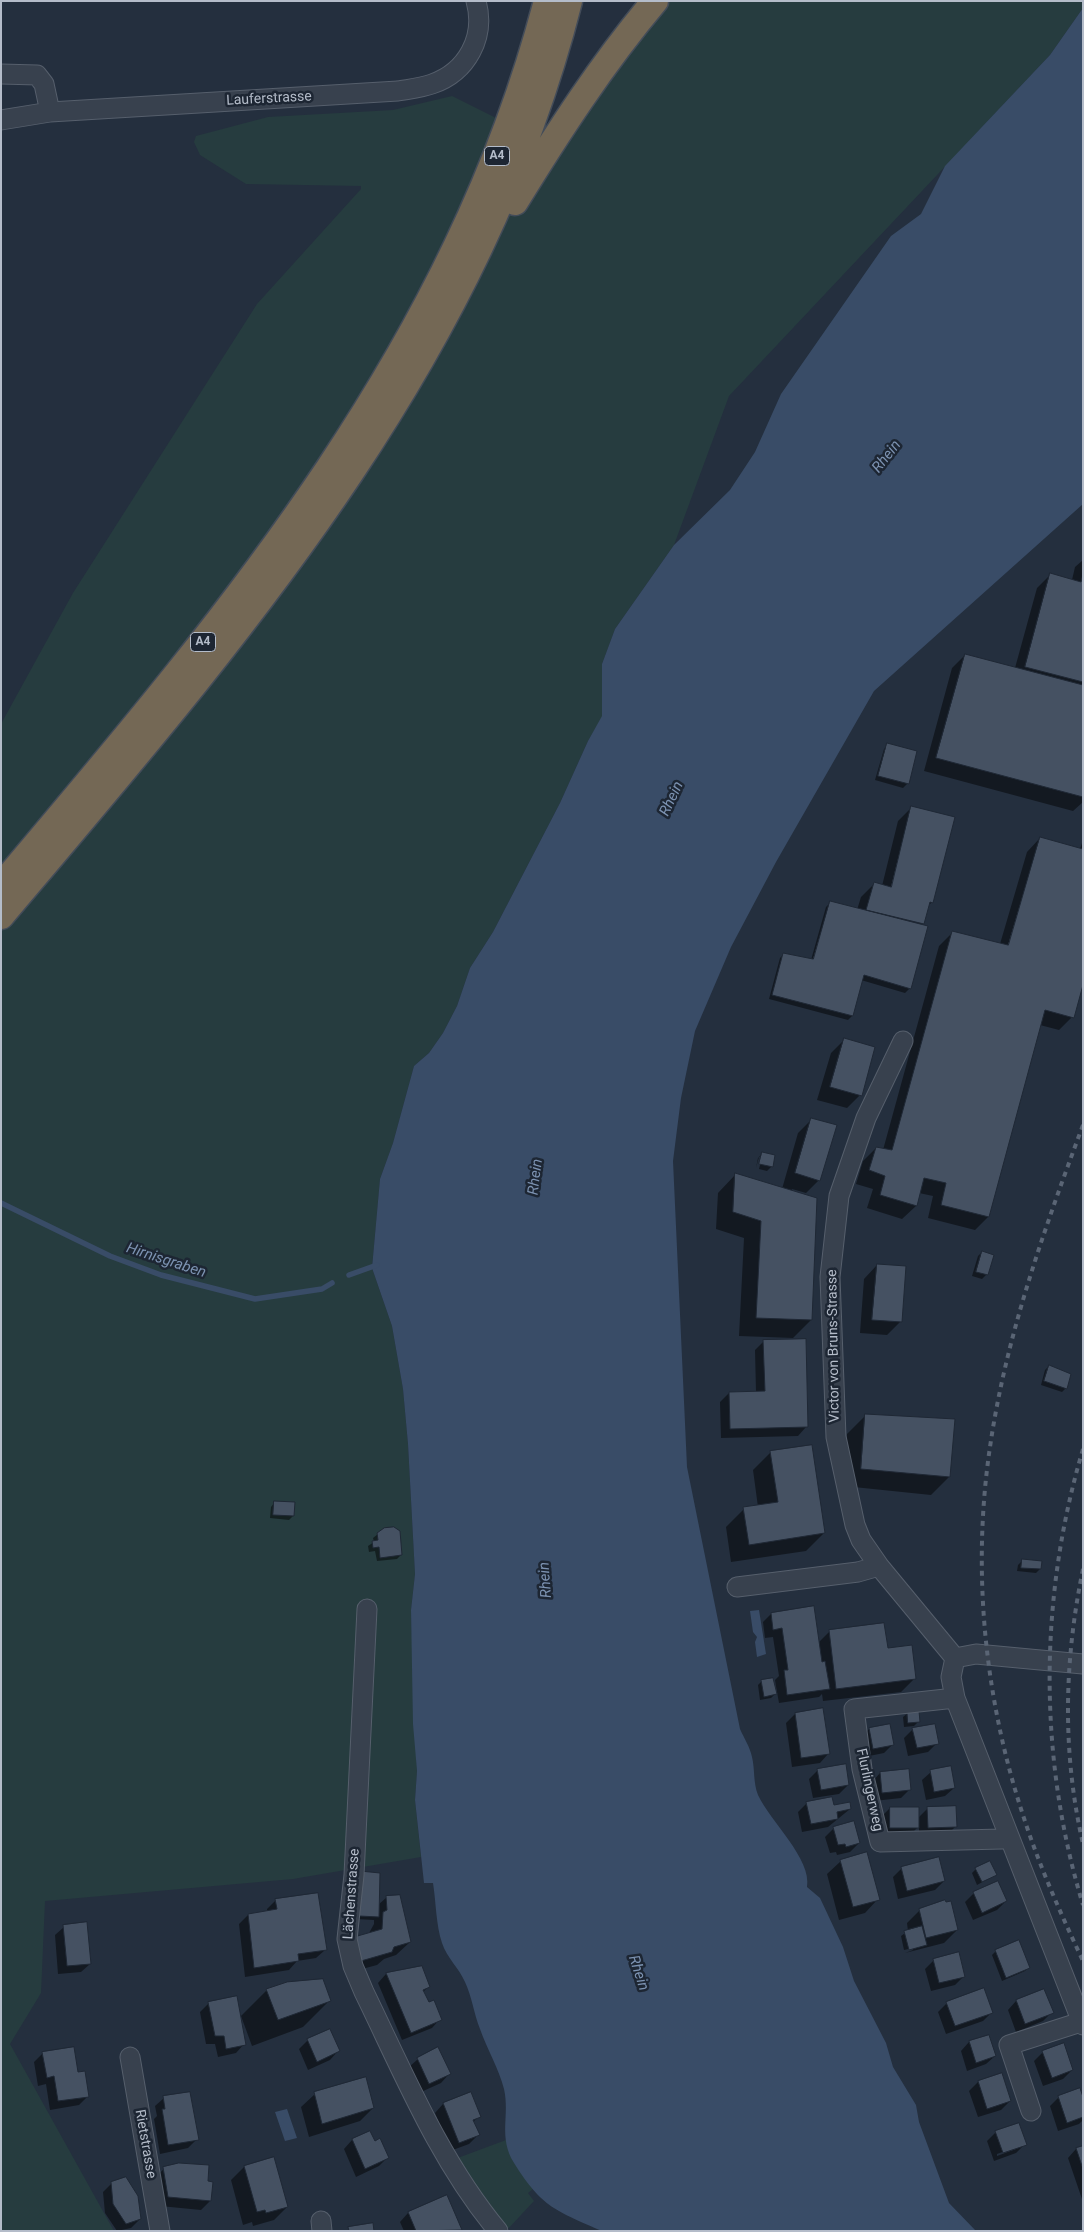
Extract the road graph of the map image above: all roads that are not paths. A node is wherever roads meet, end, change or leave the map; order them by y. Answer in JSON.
{"nodes":[{"id":1,"x":476,"y":1,"type":"edge"},
{"id":2,"x":546,"y":1,"type":"edge"},
{"id":3,"x":569,"y":1,"type":"edge"},
{"id":4,"x":655,"y":1,"type":"edge"},
{"id":5,"x":1,"y":74,"type":"edge"},
{"id":6,"x":50,"y":112,"type":"junction"},
{"id":7,"x":1,"y":120,"type":"edge"},
{"id":8,"x":457,"y":296,"type":"junction"},
{"id":9,"x":1,"y":886,"type":"edge"},
{"id":10,"x":1,"y":916,"type":"edge"},
{"id":11,"x":903,"y":1041,"type":"dead end"},
{"id":12,"x":879,"y":1566,"type":"junction"},
{"id":13,"x":738,"y":1588,"type":"dead end"},
{"id":14,"x":366,"y":1609,"type":"dead end"},
{"id":15,"x":955,"y":1658,"type":"junction"},
{"id":16,"x":1083,"y":1664,"type":"edge"},
{"id":17,"x":955,"y":1698,"type":"junction"},
{"id":18,"x":1009,"y":1837,"type":"junction"},
{"id":19,"x":1082,"y":2024,"type":"edge"},
{"id":20,"x":130,"y":2057,"type":"dead end"},
{"id":21,"x":1031,"y":2111,"type":"dead end"},
{"id":22,"x":160,"y":2231,"type":"edge"},
{"id":23,"x":498,"y":2231,"type":"edge"}],
"edges":[{"from":1,"to":6,"type":"street","name":"Lauferstrasse"},
{"from":2,"to":9,"type":"highway","number":"A4"},
{"from":3,"to":8,"type":"highway","number":"A4"},
{"from":4,"to":8,"type":"highway"},
{"from":5,"to":6,"type":"street"},
{"from":6,"to":7,"type":"street","name":"Lauferstrasse"},
{"from":8,"to":10,"type":"highway","number":"A4"},
{"from":11,"to":12,"type":"street","name":"Victor von Bruns-Strasse"},
{"from":12,"to":13,"type":"street"},
{"from":12,"to":15,"type":"street","name":"Victor von Bruns-Strasse"},
{"from":14,"to":23,"type":"street","name":"Lächenstrasse"},
{"from":15,"to":16,"type":"street"},
{"from":15,"to":17,"type":"street"},
{"from":17,"to":18,"type":"street"},
{"from":17,"to":18,"type":"street","name":"Flurlingerweg"},
{"from":18,"to":19,"type":"street"},
{"from":19,"to":21,"type":"street"},
{"from":20,"to":22,"type":"street","name":"Rietstrasse"}]}
